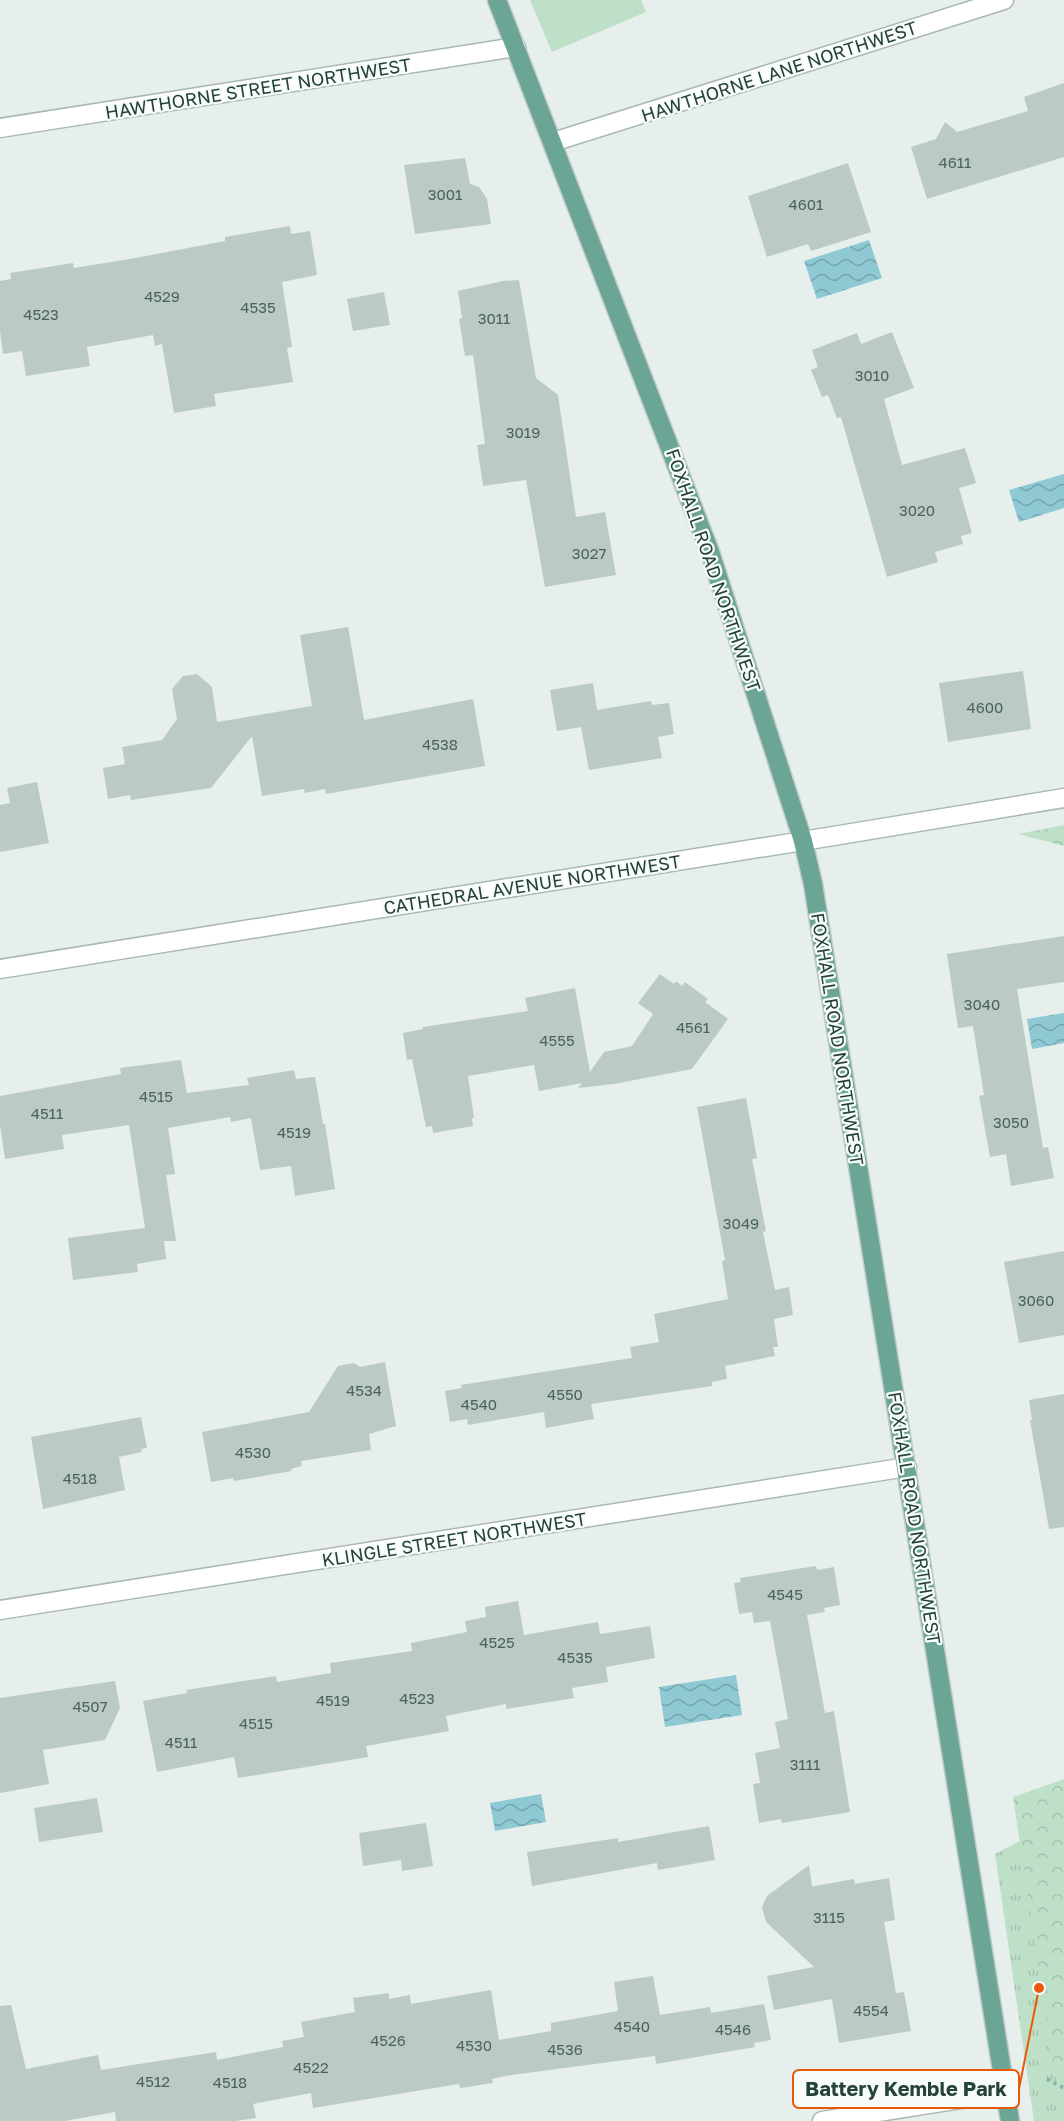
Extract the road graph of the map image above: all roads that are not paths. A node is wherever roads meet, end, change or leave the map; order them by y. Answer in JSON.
{"nodes":[{"id":1,"x":497,"y":0,"type":"edge"},
{"id":2,"x":1004,"y":0,"type":"edge"},
{"id":3,"x":516,"y":47,"type":"junction"},
{"id":4,"x":0,"y":128,"type":"edge"},
{"id":5,"x":553,"y":142,"type":"junction"},
{"id":6,"x":1064,"y":798,"type":"edge"},
{"id":7,"x":803,"y":842,"type":"junction"},
{"id":8,"x":0,"y":969,"type":"edge"},
{"id":9,"x":907,"y":1467,"type":"junction"},
{"id":10,"x":0,"y":1610,"type":"edge"},
{"id":11,"x":1005,"y":2092,"type":"junction"},
{"id":12,"x":822,"y":2121,"type":"edge"},
{"id":13,"x":1010,"y":2121,"type":"edge"}],
"edges":[{"from":1,"to":3,"type":"main road","name":"FOXHALL ROAD NORTHWEST"},
{"from":2,"to":5,"type":"street","name":"HAWTHORNE LANE NORTHWEST"},
{"from":3,"to":4,"type":"street","name":"HAWTHORNE STREET NORTHWEST"},
{"from":3,"to":5,"type":"main road","name":"FOXHALL ROAD NORTHWEST"},
{"from":5,"to":7,"type":"main road","name":"FOXHALL ROAD NORTHWEST"},
{"from":6,"to":7,"type":"street","name":"CATHEDRAL AVENUE NORTHWEST"},
{"from":7,"to":8,"type":"street","name":"CATHEDRAL AVENUE NORTHWEST"},
{"from":7,"to":9,"type":"main road","name":"FOXHALL ROAD NORTHWEST"},
{"from":9,"to":10,"type":"street","name":"KLINGLE STREET NORTHWEST"},
{"from":9,"to":11,"type":"main road","name":"FOXHALL ROAD NORTHWEST"},
{"from":11,"to":12,"type":"street"},
{"from":11,"to":13,"type":"main road","name":"FOXHALL ROAD NORTHWEST"}]}
